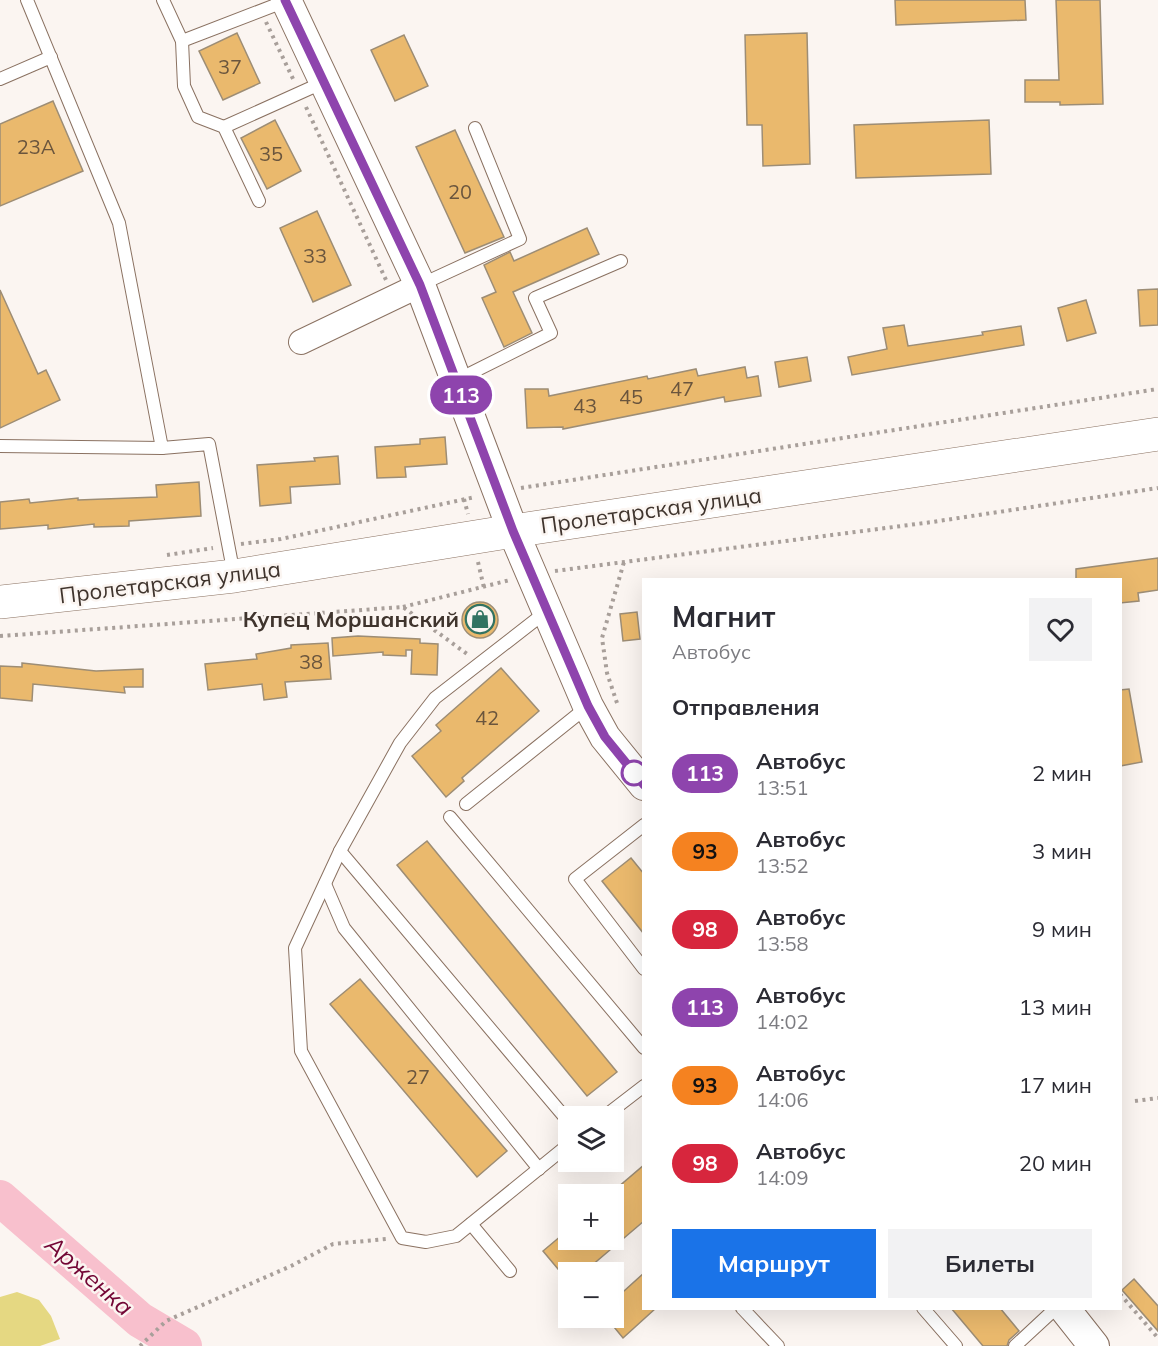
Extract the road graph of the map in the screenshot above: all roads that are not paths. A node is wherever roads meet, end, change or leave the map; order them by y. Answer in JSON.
{"nodes":[{"id":1,"x":27,"y":0,"type":"edge"},
{"id":2,"x":163,"y":0,"type":"edge"},
{"id":3,"x":277,"y":4,"type":"edge"},
{"id":4,"x":182,"y":41,"type":"junction"},
{"id":5,"x":51,"y":57,"type":"junction"},
{"id":6,"x":0,"y":79,"type":"edge"},
{"id":7,"x":312,"y":88,"type":"junction"},
{"id":8,"x":224,"y":127,"type":"junction"},
{"id":9,"x":475,"y":128,"type":"dead end"},
{"id":10,"x":258,"y":201,"type":"dead end"},
{"id":11,"x":621,"y":261,"type":"dead end"},
{"id":12,"x":407,"y":291,"type":"junction"},
{"id":13,"x":301,"y":342,"type":"dead end"},
{"id":14,"x":456,"y":380,"type":"junction"},
{"id":15,"x":1158,"y":434,"type":"edge"},
{"id":16,"x":0,"y":446,"type":"edge"},
{"id":17,"x":162,"y":448,"type":"junction"},
{"id":18,"x":513,"y":531,"type":"junction"},
{"id":19,"x":231,"y":561,"type":"junction"},
{"id":20,"x":0,"y":602,"type":"edge"},
{"id":21,"x":548,"y":610,"type":"junction"},
{"id":22,"x":588,"y":706,"type":"junction"},
{"id":23,"x":642,"y":783,"type":"edge"},
{"id":24,"x":466,"y":804,"type":"dead end"},
{"id":25,"x":450,"y":817,"type":"dead end"},
{"id":26,"x":642,"y":827,"type":"edge"},
{"id":27,"x":340,"y":851,"type":"junction"},
{"id":28,"x":325,"y":884,"type":"junction"},
{"id":29,"x":642,"y":966,"type":"edge"},
{"id":30,"x":642,"y":1046,"type":"edge"},
{"id":31,"x":642,"y":1088,"type":"edge"},
{"id":32,"x":618,"y":1106,"type":"edge"},
{"id":33,"x":558,"y":1109,"type":"edge"},
{"id":34,"x":558,"y":1153,"type":"edge"},
{"id":35,"x":539,"y":1169,"type":"junction"},
{"id":36,"x":471,"y":1224,"type":"junction"},
{"id":37,"x":510,"y":1271,"type":"dead end"},
{"id":38,"x":744,"y":1310,"type":"edge"},
{"id":39,"x":925,"y":1310,"type":"edge"},
{"id":40,"x":1054,"y":1310,"type":"edge"},
{"id":41,"x":1066,"y":1310,"type":"edge"},
{"id":42,"x":778,"y":1346,"type":"edge"},
{"id":43,"x":956,"y":1346,"type":"edge"},
{"id":44,"x":1016,"y":1346,"type":"edge"},
{"id":45,"x":1094,"y":1346,"type":"edge"}],
"edges":[{"from":1,"to":5,"type":"lane"},
{"from":2,"to":4,"type":"lane"},
{"from":3,"to":4,"type":"lane"},
{"from":3,"to":7,"type":"street"},
{"from":4,"to":8,"type":"lane"},
{"from":5,"to":6,"type":"lane"},
{"from":5,"to":17,"type":"lane"},
{"from":7,"to":8,"type":"lane"},
{"from":7,"to":12,"type":"street"},
{"from":8,"to":10,"type":"lane"},
{"from":9,"to":12,"type":"lane"},
{"from":11,"to":14,"type":"lane"},
{"from":12,"to":13,"type":"street"},
{"from":12,"to":14,"type":"street"},
{"from":14,"to":18,"type":"street"},
{"from":15,"to":18,"type":"main road","name":"Пролетарская улица"},
{"from":16,"to":17,"type":"lane"},
{"from":17,"to":19,"type":"lane"},
{"from":18,"to":19,"type":"main road","name":"Пролетарская улица"},
{"from":18,"to":21,"type":"street"},
{"from":19,"to":20,"type":"main road","name":"Пролетарская улица"},
{"from":21,"to":22,"type":"street"},
{"from":21,"to":27,"type":"lane"},
{"from":22,"to":23,"type":"street"},
{"from":22,"to":24,"type":"lane"},
{"from":25,"to":30,"type":"lane"},
{"from":26,"to":29,"type":"lane"},
{"from":27,"to":28,"type":"lane"},
{"from":27,"to":33,"type":"lane"},
{"from":28,"to":35,"type":"lane"},
{"from":28,"to":36,"type":"lane"},
{"from":31,"to":32,"type":"lane"},
{"from":34,"to":35,"type":"lane"},
{"from":35,"to":36,"type":"lane"},
{"from":36,"to":37,"type":"lane"},
{"from":38,"to":42,"type":"lane"},
{"from":39,"to":43,"type":"lane"},
{"from":40,"to":44,"type":"lane"},
{"from":41,"to":45,"type":"street"}]}
